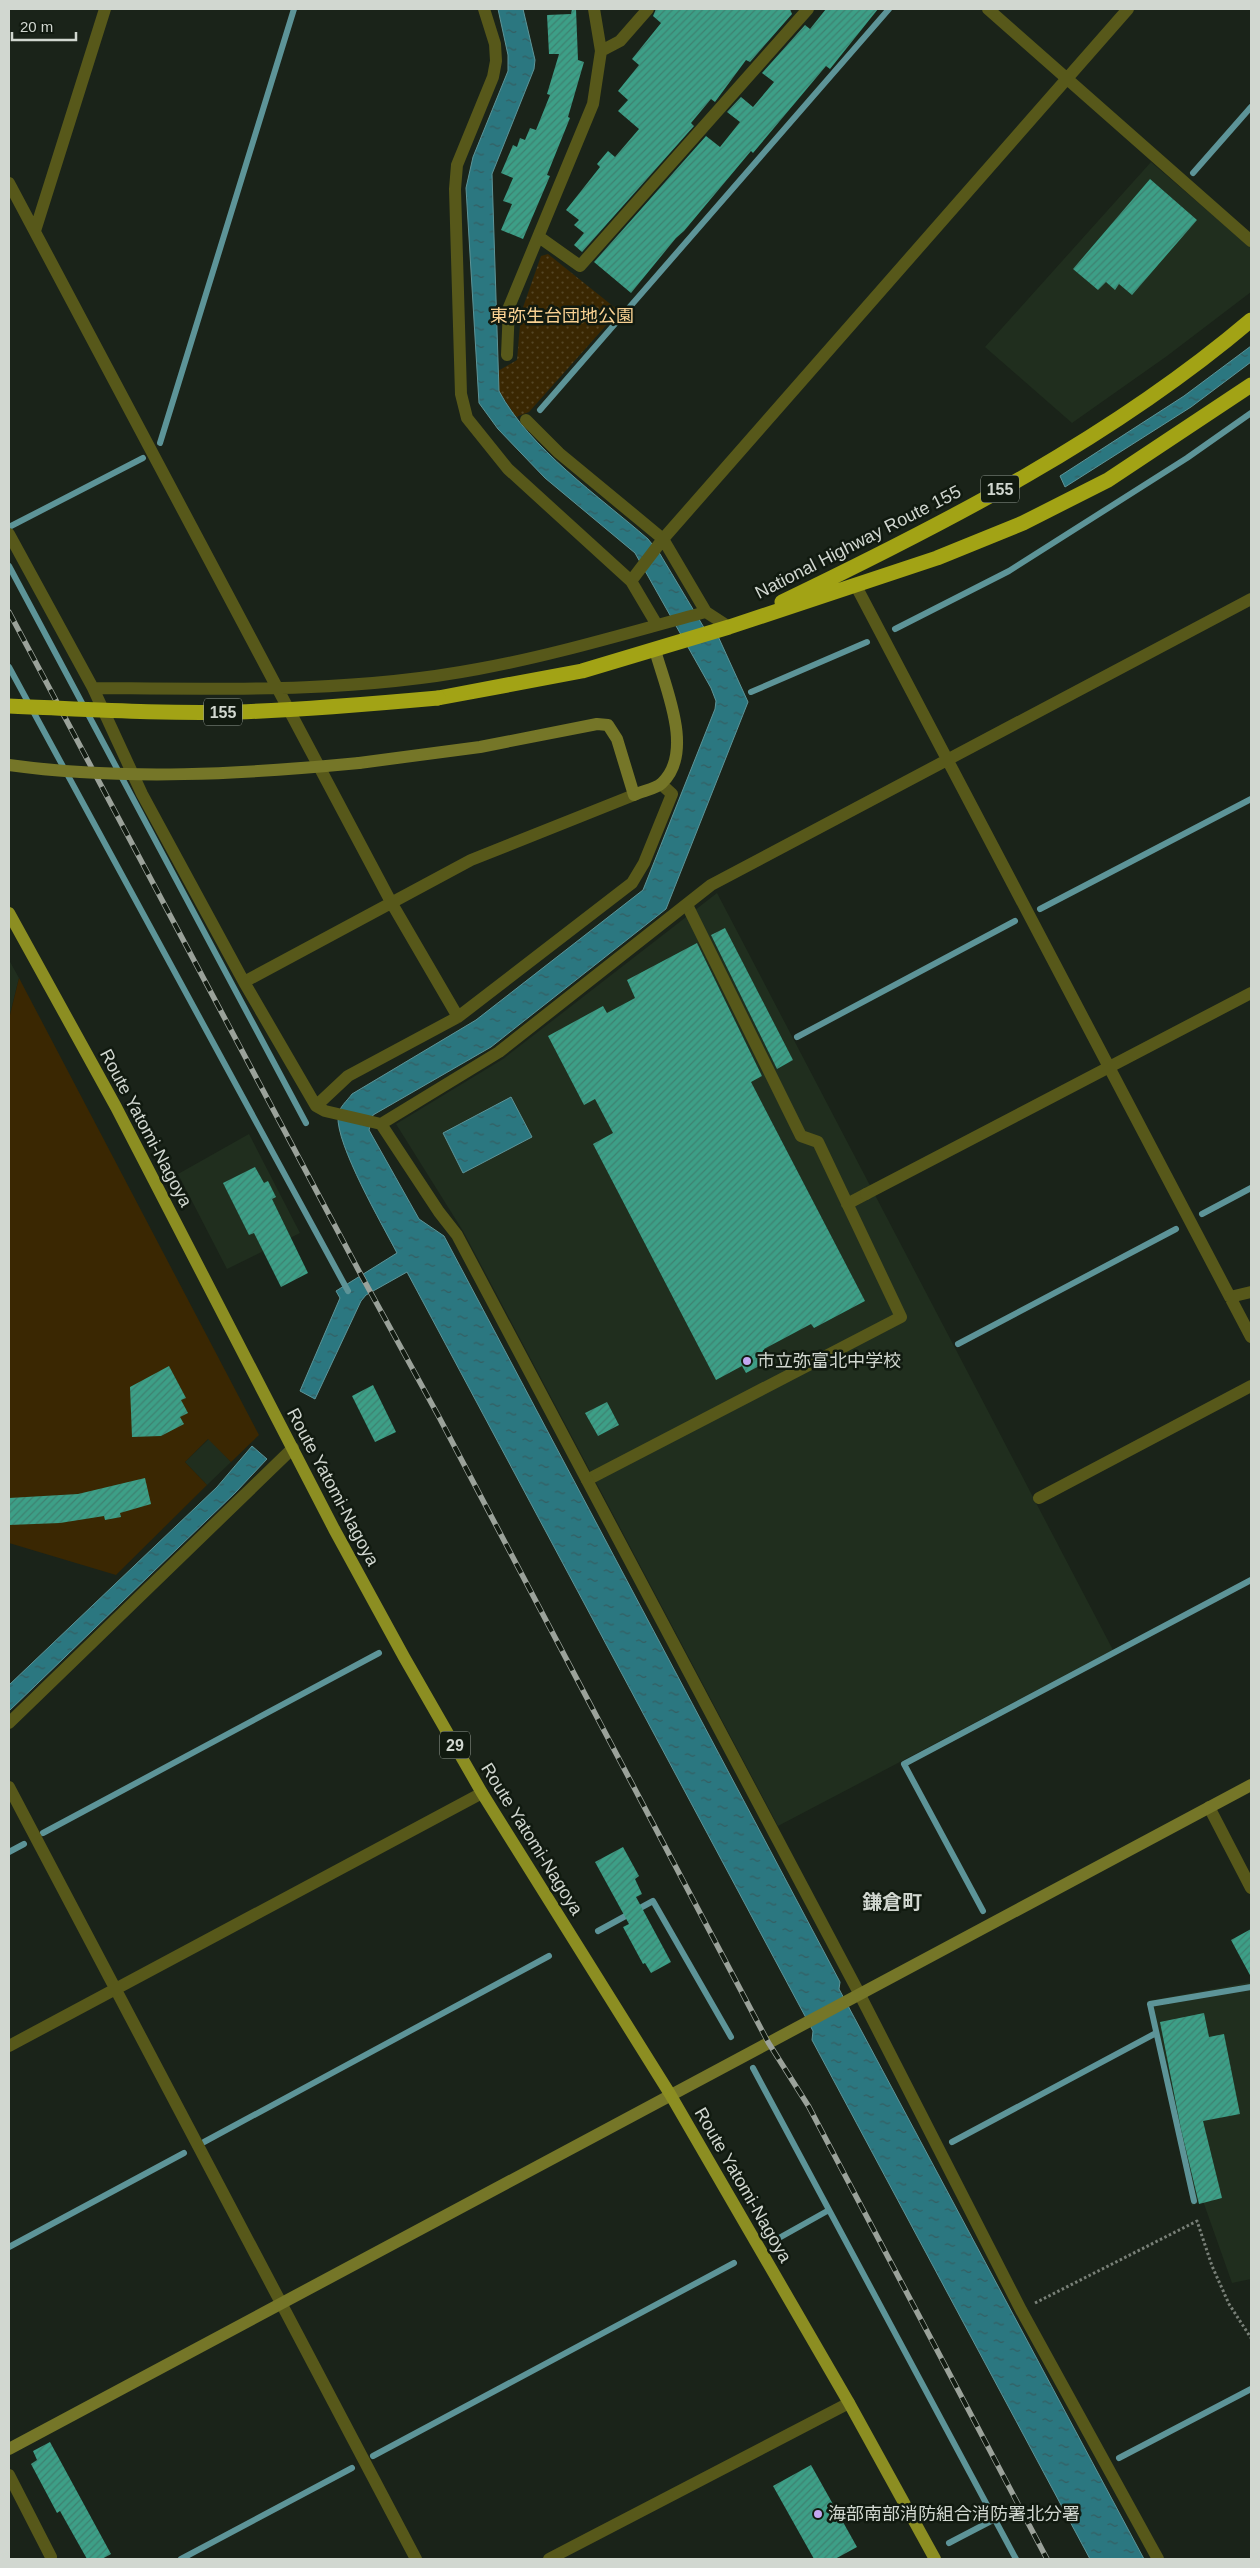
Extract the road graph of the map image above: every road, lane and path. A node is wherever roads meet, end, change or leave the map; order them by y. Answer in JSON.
{"nodes":[{"id":1,"x":105,"y":9,"type":"edge"},
{"id":2,"x":484,"y":9,"type":"edge"},
{"id":3,"x":594,"y":9,"type":"edge"},
{"id":4,"x":648,"y":9,"type":"edge"},
{"id":5,"x":808,"y":9,"type":"edge"},
{"id":6,"x":988,"y":9,"type":"edge"},
{"id":7,"x":1128,"y":9,"type":"edge"},
{"id":8,"x":601,"y":51,"type":"junction"},
{"id":9,"x":1067,"y":79,"type":"junction"},
{"id":10,"x":9,"y":183,"type":"edge"},
{"id":11,"x":35,"y":231,"type":"junction"},
{"id":12,"x":539,"y":236,"type":"junction"},
{"id":13,"x":1251,"y":241,"type":"edge"},
{"id":14,"x":1251,"y":320,"type":"edge"},
{"id":15,"x":507,"y":355,"type":"dead end"},
{"id":16,"x":1251,"y":385,"type":"edge"},
{"id":17,"x":526,"y":420,"type":"dead end"},
{"id":18,"x":9,"y":534,"type":"edge"},
{"id":19,"x":663,"y":540,"type":"junction"},
{"id":20,"x":631,"y":581,"type":"junction"},
{"id":21,"x":856,"y":586,"type":"junction"},
{"id":22,"x":1251,"y":599,"type":"edge"},
{"id":23,"x":706,"y":612,"type":"junction"},
{"id":24,"x":657,"y":625,"type":"junction"},
{"id":25,"x":722,"y":629,"type":"junction"},
{"id":26,"x":655,"y":650,"type":"junction"},
{"id":27,"x":93,"y":688,"type":"junction"},
{"id":28,"x":280,"y":689,"type":"junction"},
{"id":29,"x":9,"y":706,"type":"edge"},
{"id":30,"x":947,"y":760,"type":"junction"},
{"id":31,"x":9,"y":765,"type":"edge"},
{"id":32,"x":661,"y":784,"type":"junction"},
{"id":33,"x":634,"y":795,"type":"junction"},
{"id":34,"x":391,"y":902,"type":"junction"},
{"id":35,"x":686,"y":905,"type":"junction"},
{"id":36,"x":9,"y":913,"type":"edge"},
{"id":37,"x":244,"y":982,"type":"junction"},
{"id":38,"x":1251,"y":993,"type":"edge"},
{"id":39,"x":458,"y":1017,"type":"junction"},
{"id":40,"x":1110,"y":1068,"type":"junction"},
{"id":41,"x":316,"y":1106,"type":"junction"},
{"id":42,"x":379,"y":1124,"type":"junction"},
{"id":43,"x":847,"y":1204,"type":"junction"},
{"id":44,"x":1251,"y":1292,"type":"edge"},
{"id":45,"x":1230,"y":1297,"type":"junction"},
{"id":46,"x":1251,"y":1338,"type":"edge"},
{"id":47,"x":1251,"y":1386,"type":"edge"},
{"id":48,"x":293,"y":1448,"type":"junction"},
{"id":49,"x":587,"y":1480,"type":"junction"},
{"id":50,"x":1039,"y":1498,"type":"dead end"},
{"id":51,"x":9,"y":1723,"type":"edge"},
{"id":52,"x":1251,"y":1785,"type":"edge"},
{"id":53,"x":9,"y":1788,"type":"edge"},
{"id":54,"x":482,"y":1793,"type":"junction"},
{"id":55,"x":1209,"y":1807,"type":"junction"},
{"id":56,"x":1251,"y":1888,"type":"edge"},
{"id":57,"x":116,"y":1990,"type":"junction"},
{"id":58,"x":859,"y":1993,"type":"junction"},
{"id":59,"x":9,"y":2046,"type":"edge"},
{"id":60,"x":670,"y":2094,"type":"junction"},
{"id":61,"x":283,"y":2304,"type":"junction"},
{"id":62,"x":1021,"y":2310,"type":"junction"},
{"id":63,"x":1251,"y":2338,"type":"edge"},
{"id":64,"x":849,"y":2403,"type":"junction"},
{"id":65,"x":9,"y":2449,"type":"edge"},
{"id":66,"x":9,"y":2475,"type":"edge"},
{"id":67,"x":51,"y":2557,"type":"dead end"},
{"id":68,"x":416,"y":2559,"type":"edge"},
{"id":69,"x":549,"y":2559,"type":"edge"},
{"id":70,"x":934,"y":2559,"type":"edge"},
{"id":71,"x":1158,"y":2559,"type":"edge"}],
"edges":[{"from":1,"to":11,"type":"street"},
{"from":2,"to":20,"type":"street"},
{"from":3,"to":8,"type":"street"},
{"from":4,"to":8,"type":"street"},
{"from":5,"to":12,"type":"street"},
{"from":6,"to":9,"type":"street"},
{"from":7,"to":9,"type":"street"},
{"from":8,"to":12,"type":"street"},
{"from":9,"to":13,"type":"street"},
{"from":9,"to":19,"type":"street"},
{"from":10,"to":11,"type":"street"},
{"from":11,"to":28,"type":"street"},
{"from":12,"to":15,"type":"street"},
{"from":14,"to":25,"type":"highway","name":"National Highway Route 155","number":"155"},
{"from":16,"to":21,"type":"highway","name":"National Highway Route 155","number":"155"},
{"from":17,"to":19,"type":"street"},
{"from":18,"to":27,"type":"street"},
{"from":19,"to":20,"type":"street"},
{"from":19,"to":23,"type":"street"},
{"from":20,"to":24,"type":"street"},
{"from":21,"to":25,"type":"highway","name":"National Highway Route 155","number":"155"},
{"from":21,"to":30,"type":"street"},
{"from":22,"to":30,"type":"street"},
{"from":23,"to":24,"type":"street"},
{"from":23,"to":25,"type":"street"},
{"from":24,"to":28,"type":"street"},
{"from":25,"to":26,"type":"highway","name":"National Highway Route 155","number":"155"},
{"from":26,"to":29,"type":"highway","name":"National Highway Route 155","number":"155","bridge":true},
{"from":26,"to":32,"type":"street"},
{"from":27,"to":28,"type":"street"},
{"from":27,"to":37,"type":"street"},
{"from":28,"to":34,"type":"street"},
{"from":30,"to":35,"type":"street"},
{"from":30,"to":40,"type":"street"},
{"from":31,"to":33,"type":"street","bridge":true},
{"from":32,"to":33,"type":"street"},
{"from":32,"to":39,"type":"street"},
{"from":33,"to":34,"type":"street"},
{"from":34,"to":37,"type":"street"},
{"from":34,"to":39,"type":"street"},
{"from":35,"to":42,"type":"street"},
{"from":35,"to":43,"type":"street"},
{"from":36,"to":48,"type":"main road","name":"Route Yatomi-Nagoya","number":"29"},
{"from":37,"to":41,"type":"street"},
{"from":38,"to":40,"type":"street"},
{"from":39,"to":41,"type":"street"},
{"from":40,"to":43,"type":"street"},
{"from":40,"to":45,"type":"street"},
{"from":41,"to":42,"type":"street"},
{"from":42,"to":49,"type":"street"},
{"from":43,"to":49,"type":"street"},
{"from":44,"to":45,"type":"street"},
{"from":45,"to":46,"type":"street"},
{"from":47,"to":50,"type":"street"},
{"from":48,"to":51,"type":"street"},
{"from":48,"to":54,"type":"main road","name":"Route Yatomi-Nagoya","number":"29"},
{"from":49,"to":58,"type":"street"},
{"from":52,"to":55,"type":"street"},
{"from":53,"to":57,"type":"street"},
{"from":54,"to":57,"type":"street"},
{"from":54,"to":60,"type":"main road","name":"Route Yatomi-Nagoya","number":"29"},
{"from":55,"to":56,"type":"street"},
{"from":55,"to":58,"type":"street"},
{"from":57,"to":59,"type":"street"},
{"from":57,"to":61,"type":"street"},
{"from":58,"to":60,"type":"street"},
{"from":58,"to":62,"type":"street"},
{"from":60,"to":61,"type":"street"},
{"from":60,"to":64,"type":"main road","name":"Route Yatomi-Nagoya","number":"29"},
{"from":61,"to":65,"type":"street"},
{"from":61,"to":68,"type":"street"},
{"from":62,"to":63,"type":"path"},
{"from":62,"to":71,"type":"street"},
{"from":64,"to":69,"type":"street"},
{"from":64,"to":70,"type":"main road","name":"Route Yatomi-Nagoya","number":"29"},
{"from":66,"to":67,"type":"street"}]}
